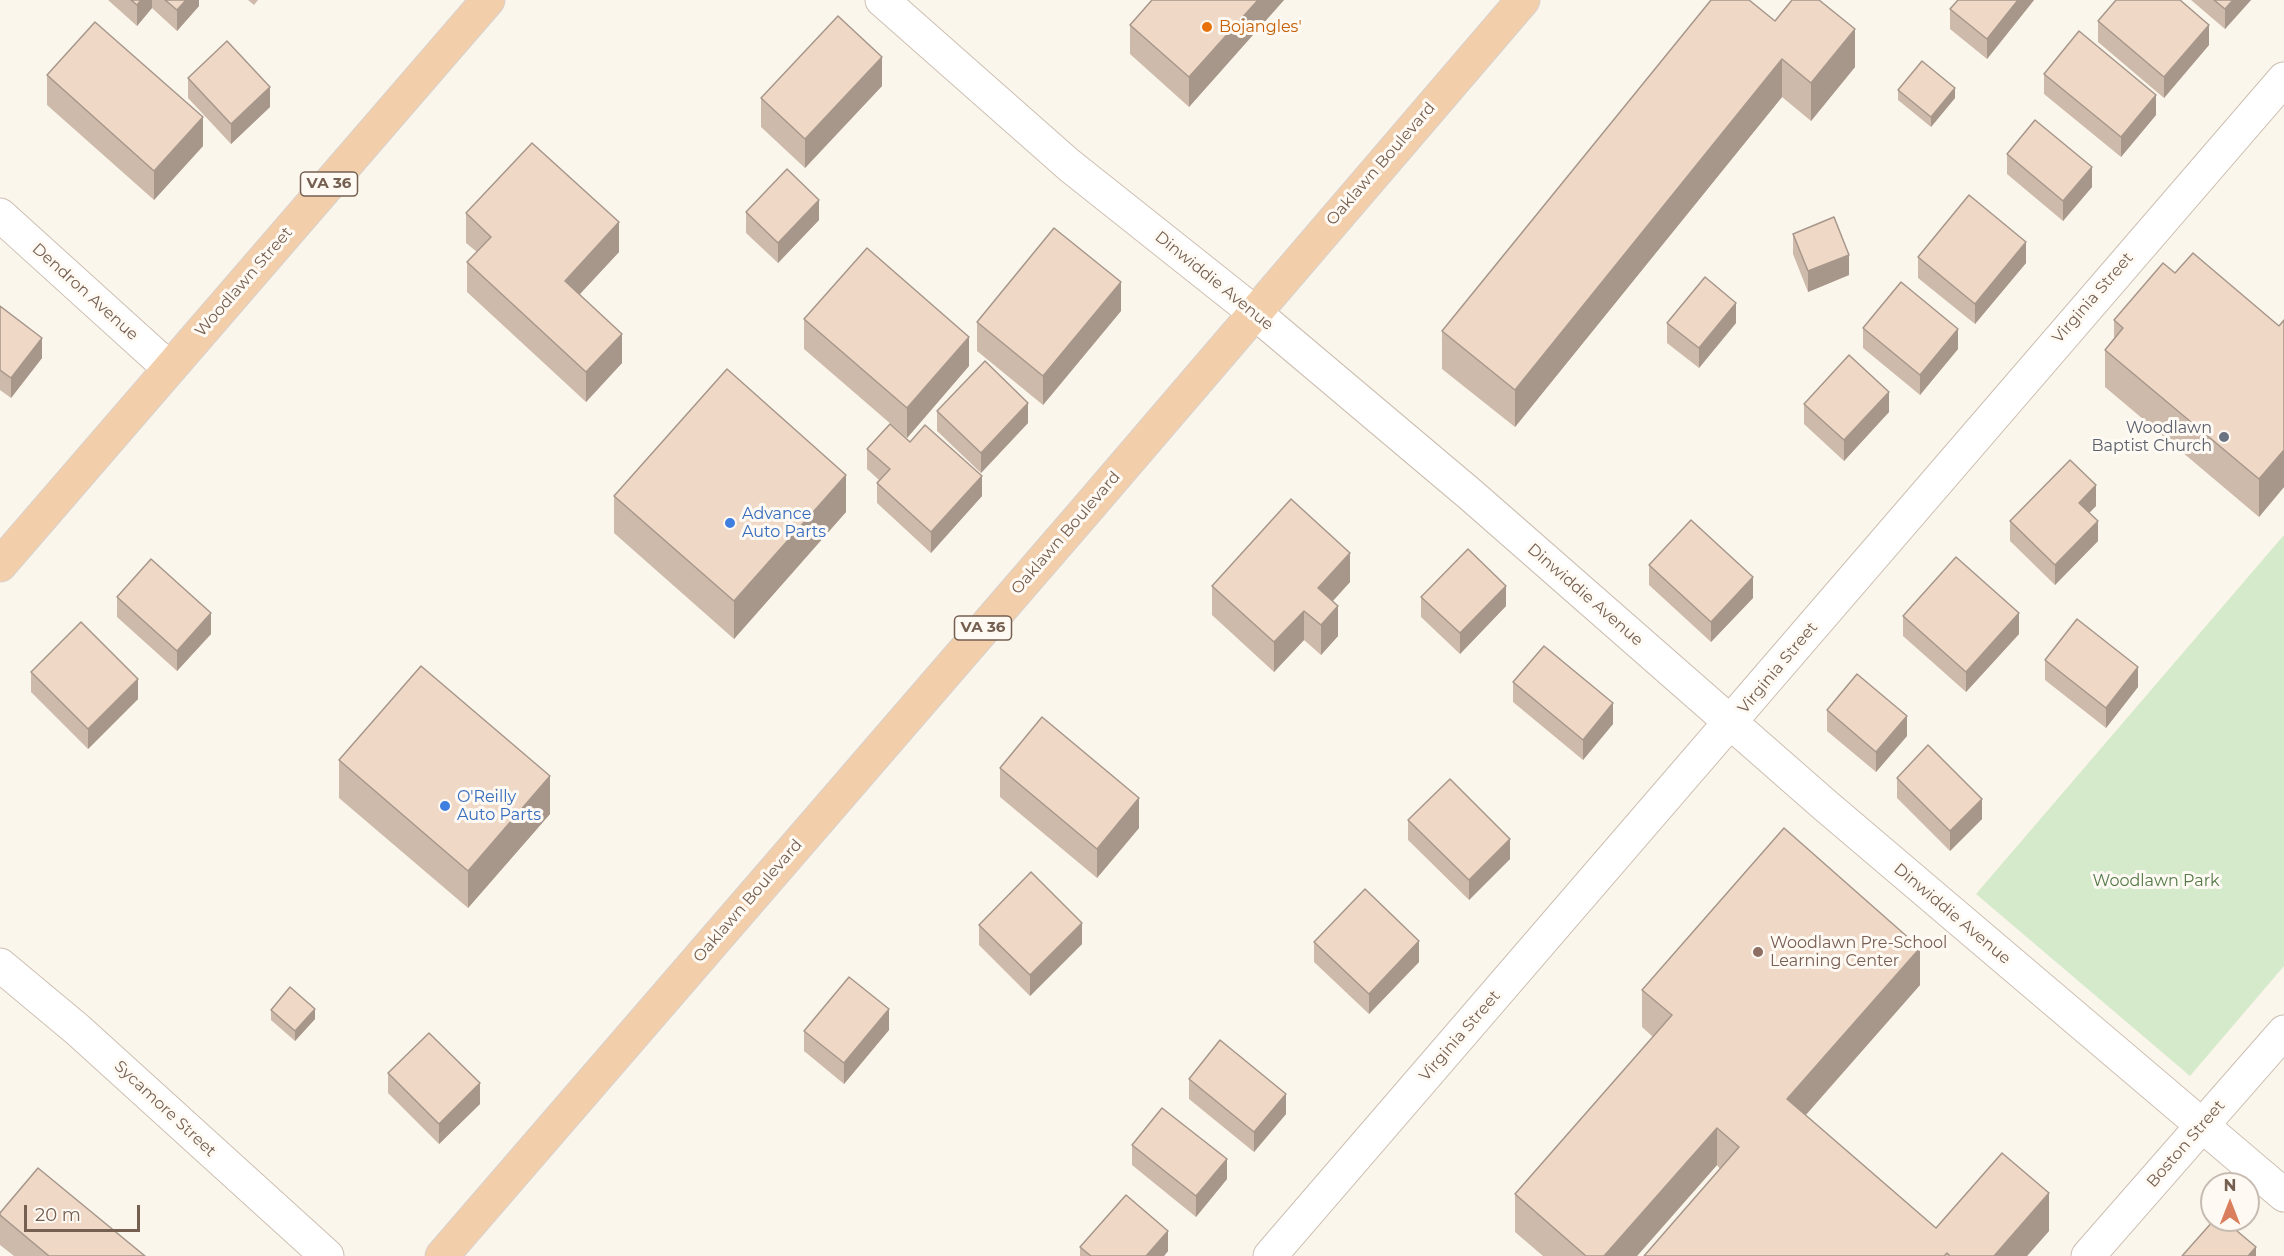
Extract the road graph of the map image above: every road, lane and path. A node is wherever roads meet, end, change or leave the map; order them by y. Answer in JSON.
{"nodes":[{"id":1,"x":488,"y":0,"type":"edge"},
{"id":2,"x":882,"y":0,"type":"edge"},
{"id":3,"x":1523,"y":0,"type":"edge"},
{"id":4,"x":2284,"y":79,"type":"edge"},
{"id":5,"x":0,"y":215,"type":"edge"},
{"id":6,"x":1254,"y":312,"type":"junction"},
{"id":7,"x":169,"y":368,"type":"junction"},
{"id":8,"x":0,"y":565,"type":"edge"},
{"id":9,"x":1731,"y":723,"type":"junction"},
{"id":10,"x":0,"y":965,"type":"edge"},
{"id":11,"x":2284,"y":1032,"type":"edge"},
{"id":12,"x":2202,"y":1126,"type":"junction"},
{"id":13,"x":2284,"y":1196,"type":"edge"},
{"id":14,"x":327,"y":1256,"type":"edge"},
{"id":15,"x":442,"y":1256,"type":"edge"},
{"id":16,"x":1270,"y":1256,"type":"edge"},
{"id":17,"x":2088,"y":1256,"type":"edge"}],
"edges":[{"from":1,"to":7,"type":"highway","name":"Woodlawn Street","number":"VA 36"},
{"from":2,"to":6,"type":"street","name":"Dinwiddie Avenue"},
{"from":3,"to":6,"type":"highway","name":"Oaklawn Boulevard","number":"VA 36"},
{"from":4,"to":9,"type":"street","name":"Virginia Street"},
{"from":5,"to":7,"type":"street","name":"Dendron Avenue"},
{"from":6,"to":9,"type":"street","name":"Dinwiddie Avenue"},
{"from":6,"to":15,"type":"highway","name":"Oaklawn Boulevard","number":"VA 36"},
{"from":7,"to":8,"type":"highway","name":"Woodlawn Street","number":"VA 36"},
{"from":9,"to":12,"type":"street","name":"Dinwiddie Avenue"},
{"from":9,"to":16,"type":"street","name":"Virginia Street"},
{"from":10,"to":14,"type":"street","name":"Sycamore Street"},
{"from":11,"to":12,"type":"street","name":"Boston Street"},
{"from":12,"to":13,"type":"street","name":"Dinwiddie Avenue"},
{"from":12,"to":17,"type":"street","name":"Boston Street"}]}
